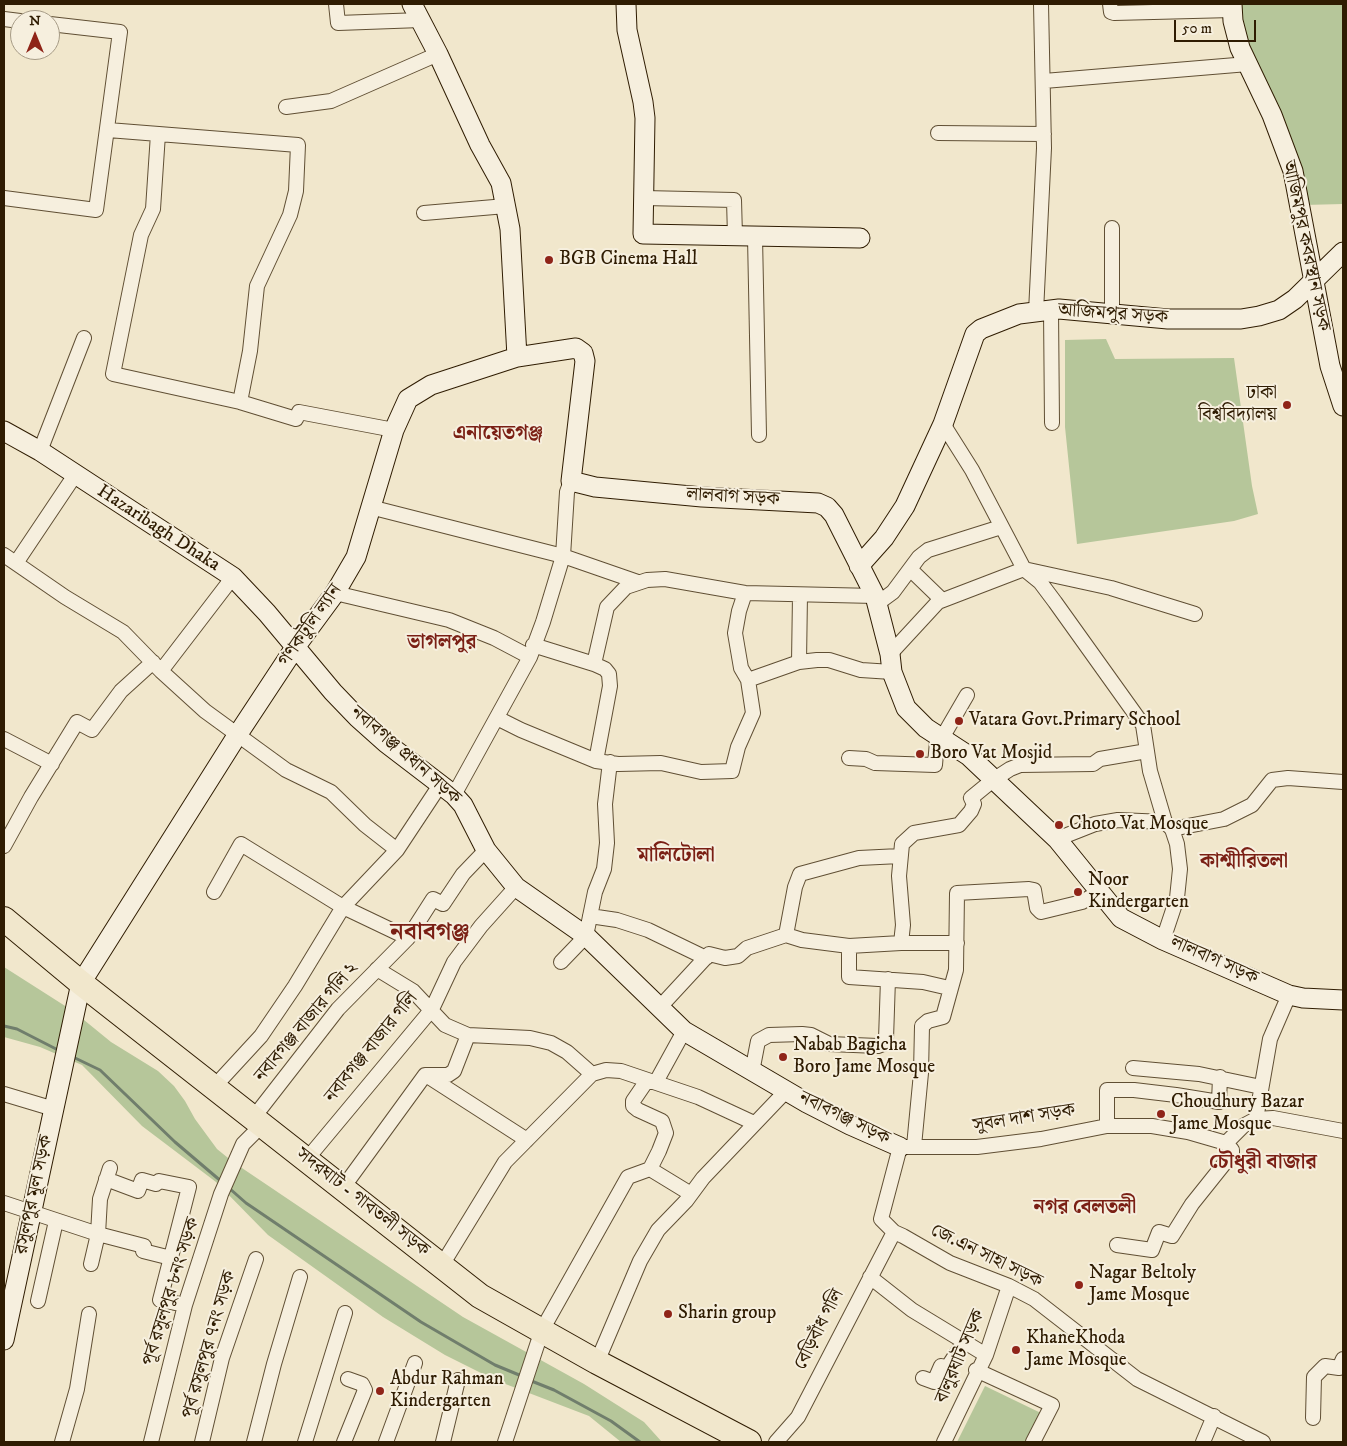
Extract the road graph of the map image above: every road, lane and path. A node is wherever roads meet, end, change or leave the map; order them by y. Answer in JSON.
{"nodes":[{"id":1,"x":336,"y":4,"type":"edge"},
{"id":2,"x":412,"y":4,"type":"edge"},
{"id":3,"x":626,"y":4,"type":"edge"},
{"id":4,"x":1041,"y":4,"type":"edge"},
{"id":5,"x":1110,"y":4,"type":"edge"},
{"id":6,"x":1232,"y":7,"type":"edge"},
{"id":7,"x":421,"y":20,"type":"junction"},
{"id":8,"x":60,"y":25,"type":"edge"},
{"id":9,"x":438,"y":54,"type":"junction"},
{"id":10,"x":1248,"y":64,"type":"junction"},
{"id":11,"x":1044,"y":81,"type":"junction"},
{"id":12,"x":286,"y":107,"type":"dead end"},
{"id":13,"x":108,"y":130,"type":"junction"},
{"id":14,"x":938,"y":133,"type":"dead end"},
{"id":15,"x":158,"y":134,"type":"junction"},
{"id":16,"x":1044,"y":134,"type":"junction"},
{"id":17,"x":4,"y":198,"type":"edge"},
{"id":18,"x":644,"y":198,"type":"junction"},
{"id":19,"x":506,"y":206,"type":"junction"},
{"id":20,"x":424,"y":213,"type":"dead end"},
{"id":21,"x":1112,"y":228,"type":"dead end"},
{"id":22,"x":735,"y":236,"type":"junction"},
{"id":23,"x":755,"y":237,"type":"junction"},
{"id":24,"x":860,"y":238,"type":"dead end"},
{"id":25,"x":1343,"y":252,"type":"edge"},
{"id":26,"x":1343,"y":262,"type":"edge"},
{"id":27,"x":1315,"y":285,"type":"junction"},
{"id":28,"x":1046,"y":313,"type":"junction"},
{"id":29,"x":1112,"y":314,"type":"junction"},
{"id":30,"x":84,"y":338,"type":"dead end"},
{"id":31,"x":517,"y":357,"type":"junction"},
{"id":32,"x":240,"y":402,"type":"junction"},
{"id":33,"x":1343,"y":406,"type":"edge"},
{"id":34,"x":1052,"y":423,"type":"dead end"},
{"id":35,"x":946,"y":428,"type":"junction"},
{"id":36,"x":394,"y":430,"type":"junction"},
{"id":37,"x":4,"y":431,"type":"edge"},
{"id":38,"x":759,"y":435,"type":"dead end"},
{"id":39,"x":40,"y":450,"type":"junction"},
{"id":40,"x":74,"y":474,"type":"junction"},
{"id":41,"x":571,"y":481,"type":"junction"},
{"id":42,"x":370,"y":507,"type":"junction"},
{"id":43,"x":1001,"y":527,"type":"junction"},
{"id":44,"x":4,"y":555,"type":"edge"},
{"id":45,"x":563,"y":556,"type":"junction"},
{"id":46,"x":16,"y":563,"type":"junction"},
{"id":47,"x":1024,"y":569,"type":"junction"},
{"id":48,"x":862,"y":570,"type":"junction"},
{"id":49,"x":911,"y":570,"type":"junction"},
{"id":50,"x":232,"y":577,"type":"junction"},
{"id":51,"x":638,"y":582,"type":"junction"},
{"id":52,"x":336,"y":593,"type":"junction"},
{"id":53,"x":746,"y":593,"type":"junction"},
{"id":54,"x":800,"y":595,"type":"junction"},
{"id":55,"x":877,"y":600,"type":"junction"},
{"id":56,"x":942,"y":600,"type":"junction"},
{"id":57,"x":1195,"y":614,"type":"dead end"},
{"id":58,"x":296,"y":646,"type":"junction"},
{"id":59,"x":532,"y":651,"type":"junction"},
{"id":60,"x":799,"y":662,"type":"junction"},
{"id":61,"x":594,"y":664,"type":"junction"},
{"id":62,"x":891,"y":664,"type":"junction"},
{"id":63,"x":157,"y":667,"type":"junction"},
{"id":64,"x":748,"y":680,"type":"junction"},
{"id":65,"x":967,"y":695,"type":"dead end"},
{"id":66,"x":497,"y":718,"type":"junction"},
{"id":67,"x":238,"y":734,"type":"junction"},
{"id":68,"x":942,"y":738,"type":"junction"},
{"id":69,"x":4,"y":739,"type":"edge"},
{"id":70,"x":1147,"y":751,"type":"junction"},
{"id":71,"x":849,"y":758,"type":"dead end"},
{"id":72,"x":603,"y":761,"type":"junction"},
{"id":73,"x":52,"y":764,"type":"junction"},
{"id":74,"x":993,"y":780,"type":"junction"},
{"id":75,"x":1343,"y":782,"type":"edge"},
{"id":76,"x":447,"y":790,"type":"junction"},
{"id":77,"x":1169,"y":826,"type":"junction"},
{"id":78,"x":1057,"y":839,"type":"junction"},
{"id":79,"x":4,"y":846,"type":"edge"},
{"id":80,"x":397,"y":850,"type":"junction"},
{"id":81,"x":486,"y":850,"type":"junction"},
{"id":82,"x":900,"y":856,"type":"junction"},
{"id":83,"x":516,"y":887,"type":"junction"},
{"id":84,"x":214,"y":892,"type":"dead end"},
{"id":85,"x":1099,"y":892,"type":"junction"},
{"id":86,"x":343,"y":907,"type":"junction"},
{"id":87,"x":590,"y":916,"type":"junction"},
{"id":88,"x":4,"y":918,"type":"edge"},
{"id":89,"x":786,"y":935,"type":"junction"},
{"id":90,"x":586,"y":936,"type":"junction"},
{"id":91,"x":408,"y":938,"type":"junction"},
{"id":92,"x":1163,"y":940,"type":"junction"},
{"id":93,"x":901,"y":943,"type":"junction"},
{"id":94,"x":957,"y":944,"type":"junction"},
{"id":95,"x":849,"y":946,"type":"junction"},
{"id":96,"x":706,"y":958,"type":"junction"},
{"id":97,"x":560,"y":962,"type":"dead end"},
{"id":98,"x":377,"y":969,"type":"junction"},
{"id":99,"x":888,"y":979,"type":"junction"},
{"id":100,"x":950,"y":988,"type":"junction"},
{"id":101,"x":79,"y":994,"type":"junction"},
{"id":102,"x":1289,"y":995,"type":"junction"},
{"id":103,"x":1343,"y":1000,"type":"edge"},
{"id":104,"x":660,"y":1007,"type":"junction"},
{"id":105,"x":432,"y":1008,"type":"junction"},
{"id":106,"x":684,"y":1030,"type":"junction"},
{"id":107,"x":468,"y":1034,"type":"junction"},
{"id":108,"x":1133,"y":1068,"type":"dead end"},
{"id":109,"x":752,"y":1072,"type":"junction"},
{"id":110,"x":592,"y":1074,"type":"junction"},
{"id":111,"x":425,"y":1075,"type":"junction"},
{"id":112,"x":1220,"y":1077,"type":"junction"},
{"id":113,"x":656,"y":1082,"type":"junction"},
{"id":114,"x":1261,"y":1086,"type":"junction"},
{"id":115,"x":214,"y":1087,"type":"junction"},
{"id":116,"x":787,"y":1090,"type":"junction"},
{"id":117,"x":4,"y":1094,"type":"edge"},
{"id":118,"x":54,"y":1109,"type":"junction"},
{"id":119,"x":1256,"y":1119,"type":"junction"},
{"id":120,"x":258,"y":1121,"type":"junction"},
{"id":121,"x":754,"y":1123,"type":"junction"},
{"id":122,"x":1100,"y":1127,"type":"junction"},
{"id":123,"x":1343,"y":1131,"type":"edge"},
{"id":124,"x":527,"y":1140,"type":"junction"},
{"id":125,"x":1226,"y":1143,"type":"junction"},
{"id":126,"x":907,"y":1146,"type":"junction"},
{"id":127,"x":237,"y":1155,"type":"joint"},
{"id":128,"x":307,"y":1158,"type":"junction"},
{"id":129,"x":650,"y":1168,"type":"junction"},
{"id":130,"x":342,"y":1189,"type":"junction"},
{"id":131,"x":691,"y":1194,"type":"junction"},
{"id":132,"x":4,"y":1203,"type":"edge"},
{"id":133,"x":31,"y":1212,"type":"junction"},
{"id":134,"x":56,"y":1220,"type":"junction"},
{"id":135,"x":894,"y":1232,"type":"junction"},
{"id":136,"x":98,"y":1234,"type":"junction"},
{"id":137,"x":1117,"y":1245,"type":"dead end"},
{"id":138,"x":171,"y":1258,"type":"junction"},
{"id":139,"x":256,"y":1259,"type":"dead end"},
{"id":140,"x":91,"y":1264,"type":"dead end"},
{"id":141,"x":442,"y":1265,"type":"junction"},
{"id":142,"x":300,"y":1277,"type":"dead end"},
{"id":143,"x":870,"y":1277,"type":"junction"},
{"id":144,"x":1009,"y":1286,"type":"junction"},
{"id":145,"x":38,"y":1301,"type":"dead end"},
{"id":146,"x":185,"y":1305,"type":"junction"},
{"id":147,"x":345,"y":1313,"type":"dead end"},
{"id":148,"x":89,"y":1314,"type":"dead end"},
{"id":149,"x":540,"y":1336,"type":"junction"},
{"id":150,"x":4,"y":1340,"type":"edge"},
{"id":151,"x":964,"y":1342,"type":"junction"},
{"id":152,"x":986,"y":1355,"type":"junction"},
{"id":153,"x":1343,"y":1359,"type":"edge"},
{"id":154,"x":597,"y":1362,"type":"junction"},
{"id":155,"x":415,"y":1363,"type":"dead end"},
{"id":156,"x":976,"y":1370,"type":"junction"},
{"id":157,"x":923,"y":1378,"type":"dead end"},
{"id":158,"x":348,"y":1379,"type":"dead end"},
{"id":159,"x":458,"y":1380,"type":"dead end"},
{"id":160,"x":1214,"y":1416,"type":"junction"},
{"id":161,"x":1314,"y":1418,"type":"dead end"},
{"id":162,"x":62,"y":1442,"type":"edge"},
{"id":163,"x":151,"y":1442,"type":"edge"},
{"id":164,"x":202,"y":1442,"type":"edge"},
{"id":165,"x":254,"y":1442,"type":"edge"},
{"id":166,"x":305,"y":1442,"type":"edge"},
{"id":167,"x":344,"y":1442,"type":"edge"},
{"id":168,"x":386,"y":1442,"type":"edge"},
{"id":169,"x":443,"y":1442,"type":"edge"},
{"id":170,"x":505,"y":1442,"type":"edge"},
{"id":171,"x":749,"y":1442,"type":"edge"},
{"id":172,"x":776,"y":1442,"type":"edge"},
{"id":173,"x":944,"y":1442,"type":"edge"},
{"id":174,"x":1033,"y":1442,"type":"edge"},
{"id":175,"x":1204,"y":1442,"type":"edge"},
{"id":176,"x":1262,"y":1442,"type":"edge"}],
"edges":[{"from":1,"to":7,"type":"street"},
{"from":2,"to":7,"type":"street"},
{"from":3,"to":18,"type":"street"},
{"from":4,"to":11,"type":"street"},
{"from":5,"to":6,"type":"street"},
{"from":6,"to":10,"type":"street","name":"আজিমপুর কবরস্থান সড়ক"},
{"from":7,"to":9,"type":"street"},
{"from":8,"to":13,"type":"street"},
{"from":9,"to":12,"type":"street"},
{"from":9,"to":19,"type":"street"},
{"from":10,"to":11,"type":"street"},
{"from":10,"to":27,"type":"street","name":"আজিমপুর কবরস্থান সড়ক"},
{"from":11,"to":16,"type":"street"},
{"from":13,"to":15,"type":"street"},
{"from":13,"to":17,"type":"street"},
{"from":14,"to":16,"type":"street"},
{"from":15,"to":32,"type":"street"},
{"from":15,"to":32,"type":"street"},
{"from":16,"to":28,"type":"street"},
{"from":18,"to":22,"type":"street"},
{"from":18,"to":22,"type":"street"},
{"from":19,"to":20,"type":"street"},
{"from":19,"to":31,"type":"street"},
{"from":21,"to":29,"type":"street"},
{"from":22,"to":23,"type":"street"},
{"from":23,"to":24,"type":"street"},
{"from":23,"to":38,"type":"street"},
{"from":25,"to":27,"type":"street","name":"আজিমপুর সড়ক"},
{"from":26,"to":27,"type":"street","name":"আজিমপুর সড়ক"},
{"from":27,"to":28,"type":"street","name":"আজিমপুর সড়ক"},
{"from":27,"to":29,"type":"street","name":"আজিমপুর সড়ক"},
{"from":27,"to":33,"type":"street","name":"আজিমপুর কবরস্থান সড়ক"},
{"from":28,"to":29,"type":"street","name":"আজিমপুর সড়ক"},
{"from":28,"to":34,"type":"street"},
{"from":28,"to":35,"type":"street","name":"আজিমপুর সড়ক"},
{"from":30,"to":39,"type":"street"},
{"from":31,"to":36,"type":"street","name":"গণকটুলি ল্যান"},
{"from":31,"to":41,"type":"street","name":"গণকটুলি ল্যান"},
{"from":32,"to":36,"type":"street"},
{"from":35,"to":43,"type":"street"},
{"from":35,"to":48,"type":"street","name":"আজিমপুর সড়ক"},
{"from":36,"to":42,"type":"street","name":"গণকটুলি ল্যান"},
{"from":37,"to":39,"type":"street","name":"Hazaribagh Dhaka"},
{"from":39,"to":40,"type":"street","name":"Hazaribagh Dhaka"},
{"from":40,"to":46,"type":"street"},
{"from":40,"to":50,"type":"street","name":"Hazaribagh Dhaka"},
{"from":41,"to":45,"type":"street"},
{"from":41,"to":48,"type":"street","name":"লালবাগ সড়ক"},
{"from":42,"to":45,"type":"street"},
{"from":42,"to":52,"type":"street","name":"গণকটুলি ল্যান"},
{"from":43,"to":47,"type":"street"},
{"from":43,"to":49,"type":"street"},
{"from":44,"to":46,"type":"street"},
{"from":45,"to":51,"type":"street"},
{"from":45,"to":59,"type":"street"},
{"from":46,"to":63,"type":"street"},
{"from":47,"to":56,"type":"street"},
{"from":47,"to":57,"type":"street"},
{"from":47,"to":70,"type":"street","name":"লালবাগ সড়ক"},
{"from":48,"to":55,"type":"street","name":"লালবাগ সড়ক"},
{"from":49,"to":55,"type":"street"},
{"from":49,"to":56,"type":"street"},
{"from":50,"to":58,"type":"street","name":"Hazaribagh Dhaka"},
{"from":50,"to":63,"type":"street"},
{"from":51,"to":53,"type":"street"},
{"from":51,"to":61,"type":"street"},
{"from":52,"to":58,"type":"street","name":"গণকটুলি ল্যান"},
{"from":52,"to":59,"type":"street"},
{"from":53,"to":54,"type":"street"},
{"from":53,"to":64,"type":"street"},
{"from":54,"to":55,"type":"street"},
{"from":54,"to":60,"type":"street"},
{"from":55,"to":62,"type":"street","name":"লালবাগ সড়ক"},
{"from":56,"to":62,"type":"street"},
{"from":58,"to":67,"type":"street","name":"গণকটুলি ল্যান"},
{"from":58,"to":76,"type":"street","name":"নবাবগঞ্জ প্রধান সড়ক"},
{"from":59,"to":61,"type":"street"},
{"from":59,"to":66,"type":"street"},
{"from":60,"to":62,"type":"street"},
{"from":60,"to":64,"type":"street"},
{"from":61,"to":72,"type":"street"},
{"from":62,"to":68,"type":"street","name":"লালবাগ সড়ক"},
{"from":63,"to":67,"type":"street"},
{"from":63,"to":73,"type":"street"},
{"from":64,"to":72,"type":"street"},
{"from":65,"to":68,"type":"street"},
{"from":66,"to":72,"type":"street"},
{"from":66,"to":76,"type":"street"},
{"from":67,"to":80,"type":"street"},
{"from":67,"to":101,"type":"street","name":"গণকটুলি ল্যান"},
{"from":68,"to":71,"type":"street"},
{"from":68,"to":74,"type":"street","name":"লালবাগ সড়ক"},
{"from":69,"to":73,"type":"street"},
{"from":70,"to":74,"type":"street"},
{"from":70,"to":77,"type":"street","name":"লালবাগ সড়ক"},
{"from":72,"to":87,"type":"street"},
{"from":73,"to":79,"type":"street"},
{"from":74,"to":78,"type":"street","name":"লালবাগ সড়ক"},
{"from":74,"to":82,"type":"street"},
{"from":75,"to":77,"type":"street"},
{"from":76,"to":80,"type":"street"},
{"from":76,"to":81,"type":"street","name":"নবাবগঞ্জ প্রধান সড়ক"},
{"from":77,"to":78,"type":"street"},
{"from":77,"to":92,"type":"street","name":"লালবাগ সড়ক"},
{"from":78,"to":85,"type":"street","name":"লালবাগ সড়ক"},
{"from":80,"to":86,"type":"street"},
{"from":81,"to":83,"type":"street","name":"নবাবগঞ্জ প্রধান সড়ক"},
{"from":81,"to":91,"type":"street","name":"নবাবগঞ্জ বাজার গলি ২"},
{"from":82,"to":89,"type":"street"},
{"from":82,"to":93,"type":"street"},
{"from":83,"to":90,"type":"street","name":"নবাবগঞ্জ প্রধান সড়ক"},
{"from":83,"to":105,"type":"street","name":"নবাবগঞ্জ বাজার গলি"},
{"from":84,"to":86,"type":"street"},
{"from":85,"to":92,"type":"street","name":"লালবাগ সড়ক"},
{"from":85,"to":94,"type":"street"},
{"from":86,"to":91,"type":"street"},
{"from":86,"to":115,"type":"street"},
{"from":87,"to":90,"type":"street"},
{"from":87,"to":96,"type":"street"},
{"from":88,"to":101,"type":"highway","name":"সদরঘাট - গাবতলী সড়ক"},
{"from":89,"to":95,"type":"street"},
{"from":89,"to":96,"type":"street"},
{"from":90,"to":97,"type":"street"},
{"from":90,"to":104,"type":"street","name":"নবাবগঞ্জ প্রধান সড়ক"},
{"from":91,"to":98,"type":"street","name":"নবাবগঞ্জ বাজার গলি ২"},
{"from":92,"to":102,"type":"street","name":"লালবাগ সড়ক"},
{"from":93,"to":94,"type":"street"},
{"from":93,"to":95,"type":"street"},
{"from":94,"to":100,"type":"street"},
{"from":95,"to":99,"type":"street"},
{"from":96,"to":104,"type":"street"},
{"from":98,"to":105,"type":"street"},
{"from":98,"to":120,"type":"street","name":"নবাবগঞ্জ বাজার গলি ২"},
{"from":99,"to":100,"type":"street"},
{"from":99,"to":109,"type":"street"},
{"from":100,"to":126,"type":"street"},
{"from":101,"to":115,"type":"highway","name":"সদরঘাট - গাবতলী সড়ক"},
{"from":101,"to":118,"type":"street","name":"রসুলপুর মূল সড়ক"},
{"from":102,"to":103,"type":"street","name":"লালবাগ সড়ক"},
{"from":102,"to":114,"type":"street"},
{"from":104,"to":106,"type":"street","name":"নবাবগঞ্জ প্রধান সড়ক"},
{"from":105,"to":107,"type":"street"},
{"from":105,"to":128,"type":"street","name":"নবাবগঞ্জ বাজার গলি"},
{"from":106,"to":109,"type":"street","name":"নবাবগঞ্জ সড়ক"},
{"from":106,"to":113,"type":"street"},
{"from":107,"to":110,"type":"street"},
{"from":107,"to":111,"type":"street"},
{"from":108,"to":112,"type":"street"},
{"from":109,"to":116,"type":"street","name":"নবাবগঞ্জ সড়ক"},
{"from":110,"to":113,"type":"street"},
{"from":110,"to":124,"type":"street"},
{"from":111,"to":124,"type":"street"},
{"from":111,"to":130,"type":"street"},
{"from":112,"to":114,"type":"street"},
{"from":112,"to":122,"type":"street"},
{"from":113,"to":121,"type":"street"},
{"from":113,"to":129,"type":"street"},
{"from":114,"to":119,"type":"street"},
{"from":115,"to":120,"type":"highway","name":"সদরঘাট - গাবতলী সড়ক"},
{"from":116,"to":121,"type":"street"},
{"from":116,"to":126,"type":"street","name":"নবাবগঞ্জ সড়ক"},
{"from":117,"to":118,"type":"street","name":"রসুলপুর মূল সড়ক"},
{"from":118,"to":133,"type":"street","name":"রসুলপুর মূল সড়ক"},
{"from":119,"to":123,"type":"street"},
{"from":119,"to":125,"type":"street"},
{"from":120,"to":127,"type":"street","name":"নবাবগঞ্জ বাজার গলি ২"},
{"from":120,"to":128,"type":"highway","name":"সদরঘাট - গাবতলী সড়ক"},
{"from":121,"to":131,"type":"street"},
{"from":122,"to":125,"type":"street","name":"সুবল দাশ সড়ক"},
{"from":122,"to":126,"type":"street","name":"সুবল দাশ সড়ক"},
{"from":124,"to":141,"type":"street"},
{"from":125,"to":137,"type":"street"},
{"from":126,"to":135,"type":"street"},
{"from":127,"to":146,"type":"street","name":"পূর্ব রসুলপুর ৮নং সড়ক"},
{"from":128,"to":130,"type":"highway","name":"সদরঘাট - গাবতলী সড়ক"},
{"from":129,"to":131,"type":"street"},
{"from":129,"to":149,"type":"street"},
{"from":130,"to":141,"type":"highway","name":"সদরঘাট - গাবতলী সড়ক"},
{"from":131,"to":154,"type":"street"},
{"from":132,"to":133,"type":"street"},
{"from":133,"to":134,"type":"street"},
{"from":133,"to":150,"type":"street","name":"রসুলপুর মূল সড়ক"},
{"from":134,"to":136,"type":"street"},
{"from":134,"to":145,"type":"street"},
{"from":135,"to":143,"type":"street","name":"বেড়িবাঁধ গলি"},
{"from":135,"to":144,"type":"street","name":"জে.এন সাহা সড়ক"},
{"from":136,"to":138,"type":"street"},
{"from":136,"to":138,"type":"street"},
{"from":136,"to":140,"type":"street"},
{"from":138,"to":146,"type":"street"},
{"from":139,"to":164,"type":"street","name":"পূর্ব রসুলপুর ৭নং সড়ক"},
{"from":141,"to":149,"type":"highway","name":"সদরঘাট - গাবতলী সড়ক"},
{"from":142,"to":165,"type":"street"},
{"from":143,"to":151,"type":"street"},
{"from":143,"to":172,"type":"street","name":"বেড়িবাঁধ গলি"},
{"from":144,"to":152,"type":"street","name":"বালুরঘাট সড়ক"},
{"from":144,"to":160,"type":"street","name":"জে.এন সাহা সড়ক"},
{"from":146,"to":163,"type":"street","name":"পূর্ব রসুলপুর ৮নং সড়ক"},
{"from":147,"to":166,"type":"street"},
{"from":148,"to":162,"type":"street"},
{"from":149,"to":154,"type":"highway","name":"সদরঘাট - গাবতলী সড়ক"},
{"from":149,"to":170,"type":"street"},
{"from":151,"to":152,"type":"street"},
{"from":151,"to":157,"type":"street"},
{"from":152,"to":156,"type":"street","name":"বালুরঘাট সড়ক"},
{"from":153,"to":161,"type":"street"},
{"from":154,"to":171,"type":"highway","name":"সদরঘাট - গাবতলী সড়ক"},
{"from":155,"to":168,"type":"street"},
{"from":156,"to":173,"type":"street","name":"বালুরঘাট সড়ক"},
{"from":156,"to":174,"type":"street"},
{"from":158,"to":167,"type":"street"},
{"from":159,"to":169,"type":"street"},
{"from":160,"to":175,"type":"street"},
{"from":160,"to":176,"type":"street","name":"জে.এন সাহা সড়ক"}]}
